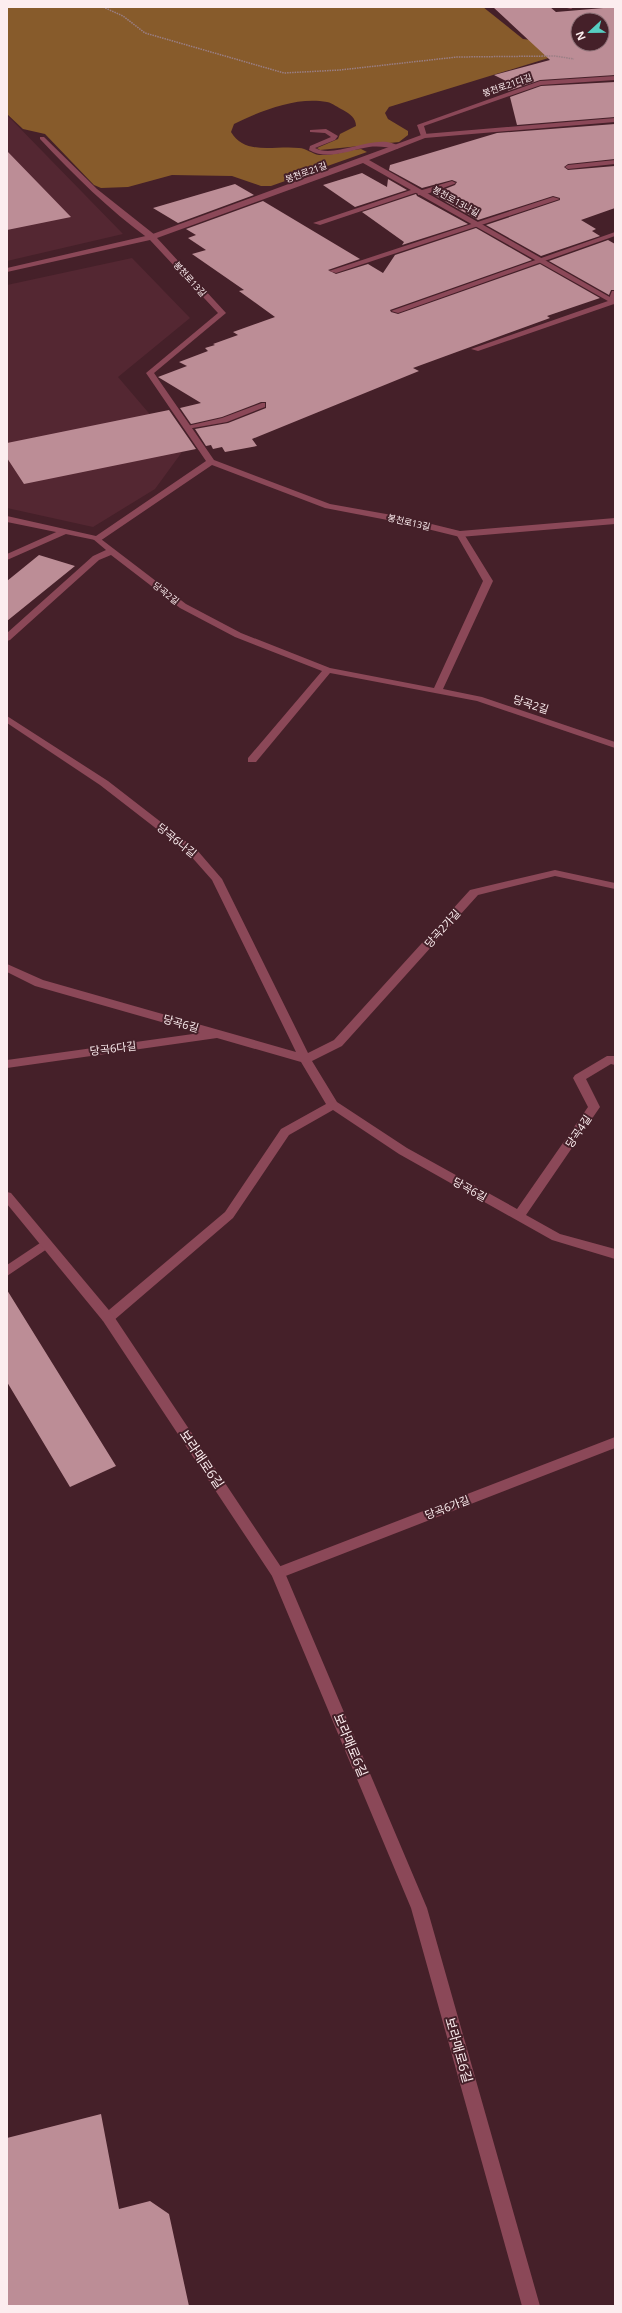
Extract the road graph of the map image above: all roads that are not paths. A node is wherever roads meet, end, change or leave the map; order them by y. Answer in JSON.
{"nodes":[{"id":1,"x":566,"y":7,"type":"edge"},
{"id":2,"x":571,"y":7,"type":"edge"},
{"id":3,"x":615,"y":78,"type":"edge"},
{"id":4,"x":615,"y":120,"type":"edge"},
{"id":5,"x":312,"y":131,"type":"dead end"},
{"id":6,"x":424,"y":136,"type":"junction"},
{"id":7,"x":42,"y":138,"type":"dead end"},
{"id":8,"x":397,"y":147,"type":"junction"},
{"id":9,"x":364,"y":160,"type":"junction"},
{"id":10,"x":615,"y":162,"type":"edge"},
{"id":11,"x":568,"y":167,"type":"dead end"},
{"id":12,"x":452,"y":182,"type":"dead end"},
{"id":13,"x":419,"y":192,"type":"junction"},
{"id":14,"x":556,"y":199,"type":"dead end"},
{"id":15,"x":317,"y":223,"type":"dead end"},
{"id":16,"x":477,"y":224,"type":"junction"},
{"id":17,"x":615,"y":234,"type":"edge"},
{"id":18,"x":152,"y":237,"type":"junction"},
{"id":19,"x":538,"y":260,"type":"junction"},
{"id":20,"x":7,"y":270,"type":"edge"},
{"id":21,"x":333,"y":271,"type":"dead end"},
{"id":22,"x":615,"y":294,"type":"edge"},
{"id":23,"x":613,"y":302,"type":"edge"},
{"id":24,"x":395,"y":311,"type":"dead end"},
{"id":25,"x":475,"y":349,"type":"dead end"},
{"id":26,"x":262,"y":405,"type":"dead end"},
{"id":27,"x":187,"y":427,"type":"junction"},
{"id":28,"x":211,"y":462,"type":"junction"},
{"id":29,"x":7,"y":519,"type":"edge"},
{"id":30,"x":615,"y":521,"type":"edge"},
{"id":31,"x":63,"y":532,"type":"junction"},
{"id":32,"x":460,"y":534,"type":"junction"},
{"id":33,"x":97,"y":539,"type":"junction"},
{"id":34,"x":112,"y":551,"type":"junction"},
{"id":35,"x":7,"y":557,"type":"edge"},
{"id":36,"x":7,"y":638,"type":"edge"},
{"id":37,"x":328,"y":670,"type":"junction"},
{"id":38,"x":437,"y":692,"type":"junction"},
{"id":39,"x":7,"y":719,"type":"edge"},
{"id":40,"x":615,"y":745,"type":"edge"},
{"id":41,"x":252,"y":760,"type":"dead end"},
{"id":42,"x":615,"y":886,"type":"edge"},
{"id":43,"x":7,"y":968,"type":"edge"},
{"id":44,"x":219,"y":1034,"type":"junction"},
{"id":45,"x":306,"y":1059,"type":"junction"},
{"id":46,"x":615,"y":1060,"type":"edge"},
{"id":47,"x":7,"y":1064,"type":"edge"},
{"id":48,"x":333,"y":1105,"type":"junction"},
{"id":49,"x":7,"y":1196,"type":"edge"},
{"id":50,"x":519,"y":1216,"type":"junction"},
{"id":51,"x":46,"y":1244,"type":"junction"},
{"id":52,"x":615,"y":1254,"type":"edge"},
{"id":53,"x":7,"y":1271,"type":"edge"},
{"id":54,"x":108,"y":1318,"type":"junction"},
{"id":55,"x":615,"y":1442,"type":"edge"},
{"id":56,"x":278,"y":1573,"type":"junction"},
{"id":57,"x":531,"y":2306,"type":"edge"}],
"edges":[{"from":1,"to":2,"type":"street"},
{"from":3,"to":6,"type":"street","name":"봉천로21다길"},
{"from":4,"to":6,"type":"street","name":"봉천로21길"},
{"from":5,"to":8,"type":"street"},
{"from":6,"to":8,"type":"street","name":"봉천로21길"},
{"from":7,"to":18,"type":"street"},
{"from":8,"to":9,"type":"street","name":"봉천로21길"},
{"from":9,"to":13,"type":"street","name":"봉천로13나길"},
{"from":9,"to":18,"type":"street","name":"봉천로21길"},
{"from":10,"to":11,"type":"street"},
{"from":12,"to":13,"type":"street"},
{"from":13,"to":15,"type":"street"},
{"from":13,"to":16,"type":"street","name":"봉천로13나길"},
{"from":14,"to":16,"type":"street"},
{"from":16,"to":19,"type":"street","name":"봉천로13나길"},
{"from":16,"to":21,"type":"street"},
{"from":17,"to":19,"type":"street"},
{"from":18,"to":20,"type":"street","name":"봉천로21길"},
{"from":18,"to":27,"type":"street","name":"봉천로13길"},
{"from":19,"to":23,"type":"street","name":"봉천로13나길"},
{"from":19,"to":24,"type":"street"},
{"from":22,"to":23,"type":"street"},
{"from":23,"to":25,"type":"street"},
{"from":26,"to":27,"type":"street"},
{"from":27,"to":28,"type":"street","name":"봉천로13길"},
{"from":28,"to":32,"type":"street","name":"봉천로13길"},
{"from":28,"to":33,"type":"street"},
{"from":29,"to":31,"type":"street","name":"당곡2길"},
{"from":30,"to":32,"type":"street","name":"봉천로13길"},
{"from":31,"to":33,"type":"street","name":"당곡2길"},
{"from":31,"to":35,"type":"street"},
{"from":32,"to":38,"type":"street"},
{"from":33,"to":34,"type":"street","name":"당곡2길"},
{"from":34,"to":36,"type":"street"},
{"from":34,"to":37,"type":"street","name":"당곡2길"},
{"from":37,"to":38,"type":"street","name":"당곡2길"},
{"from":37,"to":41,"type":"street"},
{"from":38,"to":40,"type":"street","name":"당곡2길"},
{"from":39,"to":45,"type":"street","name":"당곡6나길"},
{"from":42,"to":45,"type":"street","name":"당곡2가길"},
{"from":43,"to":44,"type":"street","name":"당곡6길"},
{"from":44,"to":45,"type":"street","name":"당곡6길"},
{"from":44,"to":47,"type":"street","name":"당곡6다길"},
{"from":45,"to":48,"type":"street","name":"당곡6길"},
{"from":46,"to":50,"type":"street","name":"당곡4길"},
{"from":48,"to":50,"type":"street","name":"당곡6길"},
{"from":48,"to":54,"type":"street"},
{"from":49,"to":51,"type":"street","name":"보라매로6길"},
{"from":50,"to":52,"type":"street","name":"당곡6길"},
{"from":51,"to":53,"type":"street"},
{"from":51,"to":54,"type":"street","name":"보라매로6길"},
{"from":54,"to":56,"type":"street","name":"보라매로6길"},
{"from":55,"to":56,"type":"street","name":"당곡6가길"},
{"from":56,"to":57,"type":"street","name":"보라매로6길"}]}
